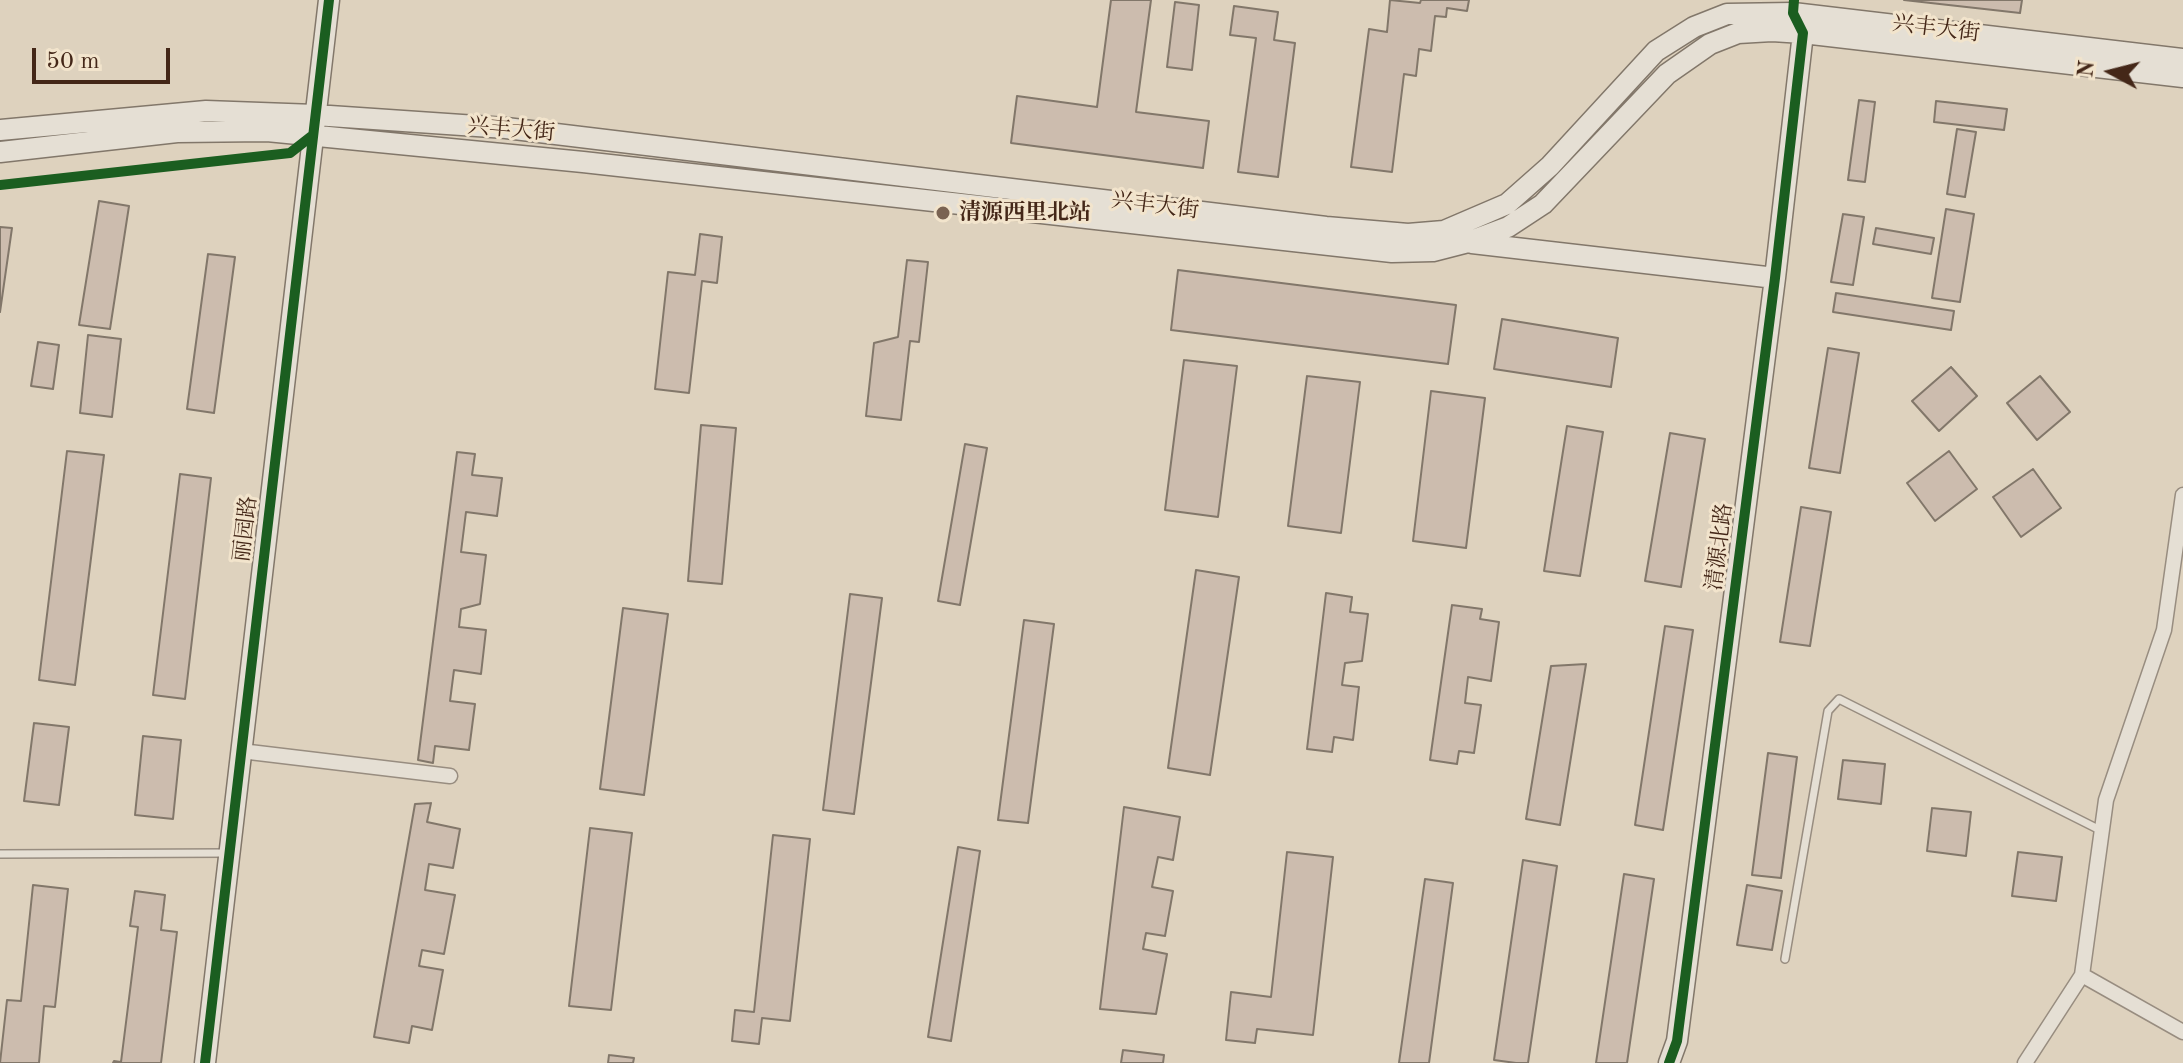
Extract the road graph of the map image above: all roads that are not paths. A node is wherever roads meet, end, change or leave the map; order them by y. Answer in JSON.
{"nodes":[{"id":1,"x":329,"y":0,"type":"edge"},
{"id":2,"x":1794,"y":6,"type":"edge"},
{"id":3,"x":1803,"y":33,"type":"junction"},
{"id":4,"x":2183,"y":59,"type":"edge"},
{"id":5,"x":2183,"y":77,"type":"edge"},
{"id":6,"x":314,"y":125,"type":"junction"},
{"id":7,"x":0,"y":130,"type":"edge"},
{"id":8,"x":0,"y":152,"type":"edge"},
{"id":9,"x":1468,"y":242,"type":"junction"},
{"id":10,"x":1775,"y":278,"type":"junction"},
{"id":11,"x":2183,"y":495,"type":"edge"},
{"id":12,"x":241,"y":751,"type":"junction"},
{"id":13,"x":450,"y":776,"type":"dead end"},
{"id":14,"x":2102,"y":831,"type":"junction"},
{"id":15,"x":229,"y":853,"type":"junction"},
{"id":16,"x":0,"y":854,"type":"edge"},
{"id":17,"x":1785,"y":959,"type":"dead end"},
{"id":18,"x":2082,"y":975,"type":"junction"},
{"id":19,"x":2183,"y":1032,"type":"edge"},
{"id":20,"x":205,"y":1063,"type":"edge"},
{"id":21,"x":1669,"y":1063,"type":"edge"},
{"id":22,"x":2025,"y":1063,"type":"edge"}],
"edges":[{"from":1,"to":6,"type":"main road","name":"丽园路"},
{"from":2,"to":3,"type":"street"},
{"from":2,"to":4,"type":"main road","name":"兴丰大街"},
{"from":2,"to":6,"type":"main road","name":"兴丰大街"},
{"from":3,"to":5,"type":"main road","name":"兴丰大街"},
{"from":3,"to":9,"type":"main road","name":"兴丰大街"},
{"from":3,"to":10,"type":"main road","name":"清源北路"},
{"from":6,"to":7,"type":"main road","name":"兴丰大街"},
{"from":6,"to":8,"type":"main road","name":"兴丰大街"},
{"from":6,"to":9,"type":"main road","name":"兴丰大街"},
{"from":6,"to":12,"type":"main road","name":"丽园路"},
{"from":9,"to":10,"type":"main road"},
{"from":10,"to":21,"type":"main road","name":"清源北路"},
{"from":11,"to":14,"type":"street"},
{"from":12,"to":13,"type":"street"},
{"from":12,"to":15,"type":"main road","name":"丽园路"},
{"from":14,"to":17,"type":"lane"},
{"from":14,"to":18,"type":"street"},
{"from":15,"to":16,"type":"lane"},
{"from":15,"to":20,"type":"main road","name":"丽园路"},
{"from":18,"to":19,"type":"street"},
{"from":18,"to":22,"type":"street"}]}
